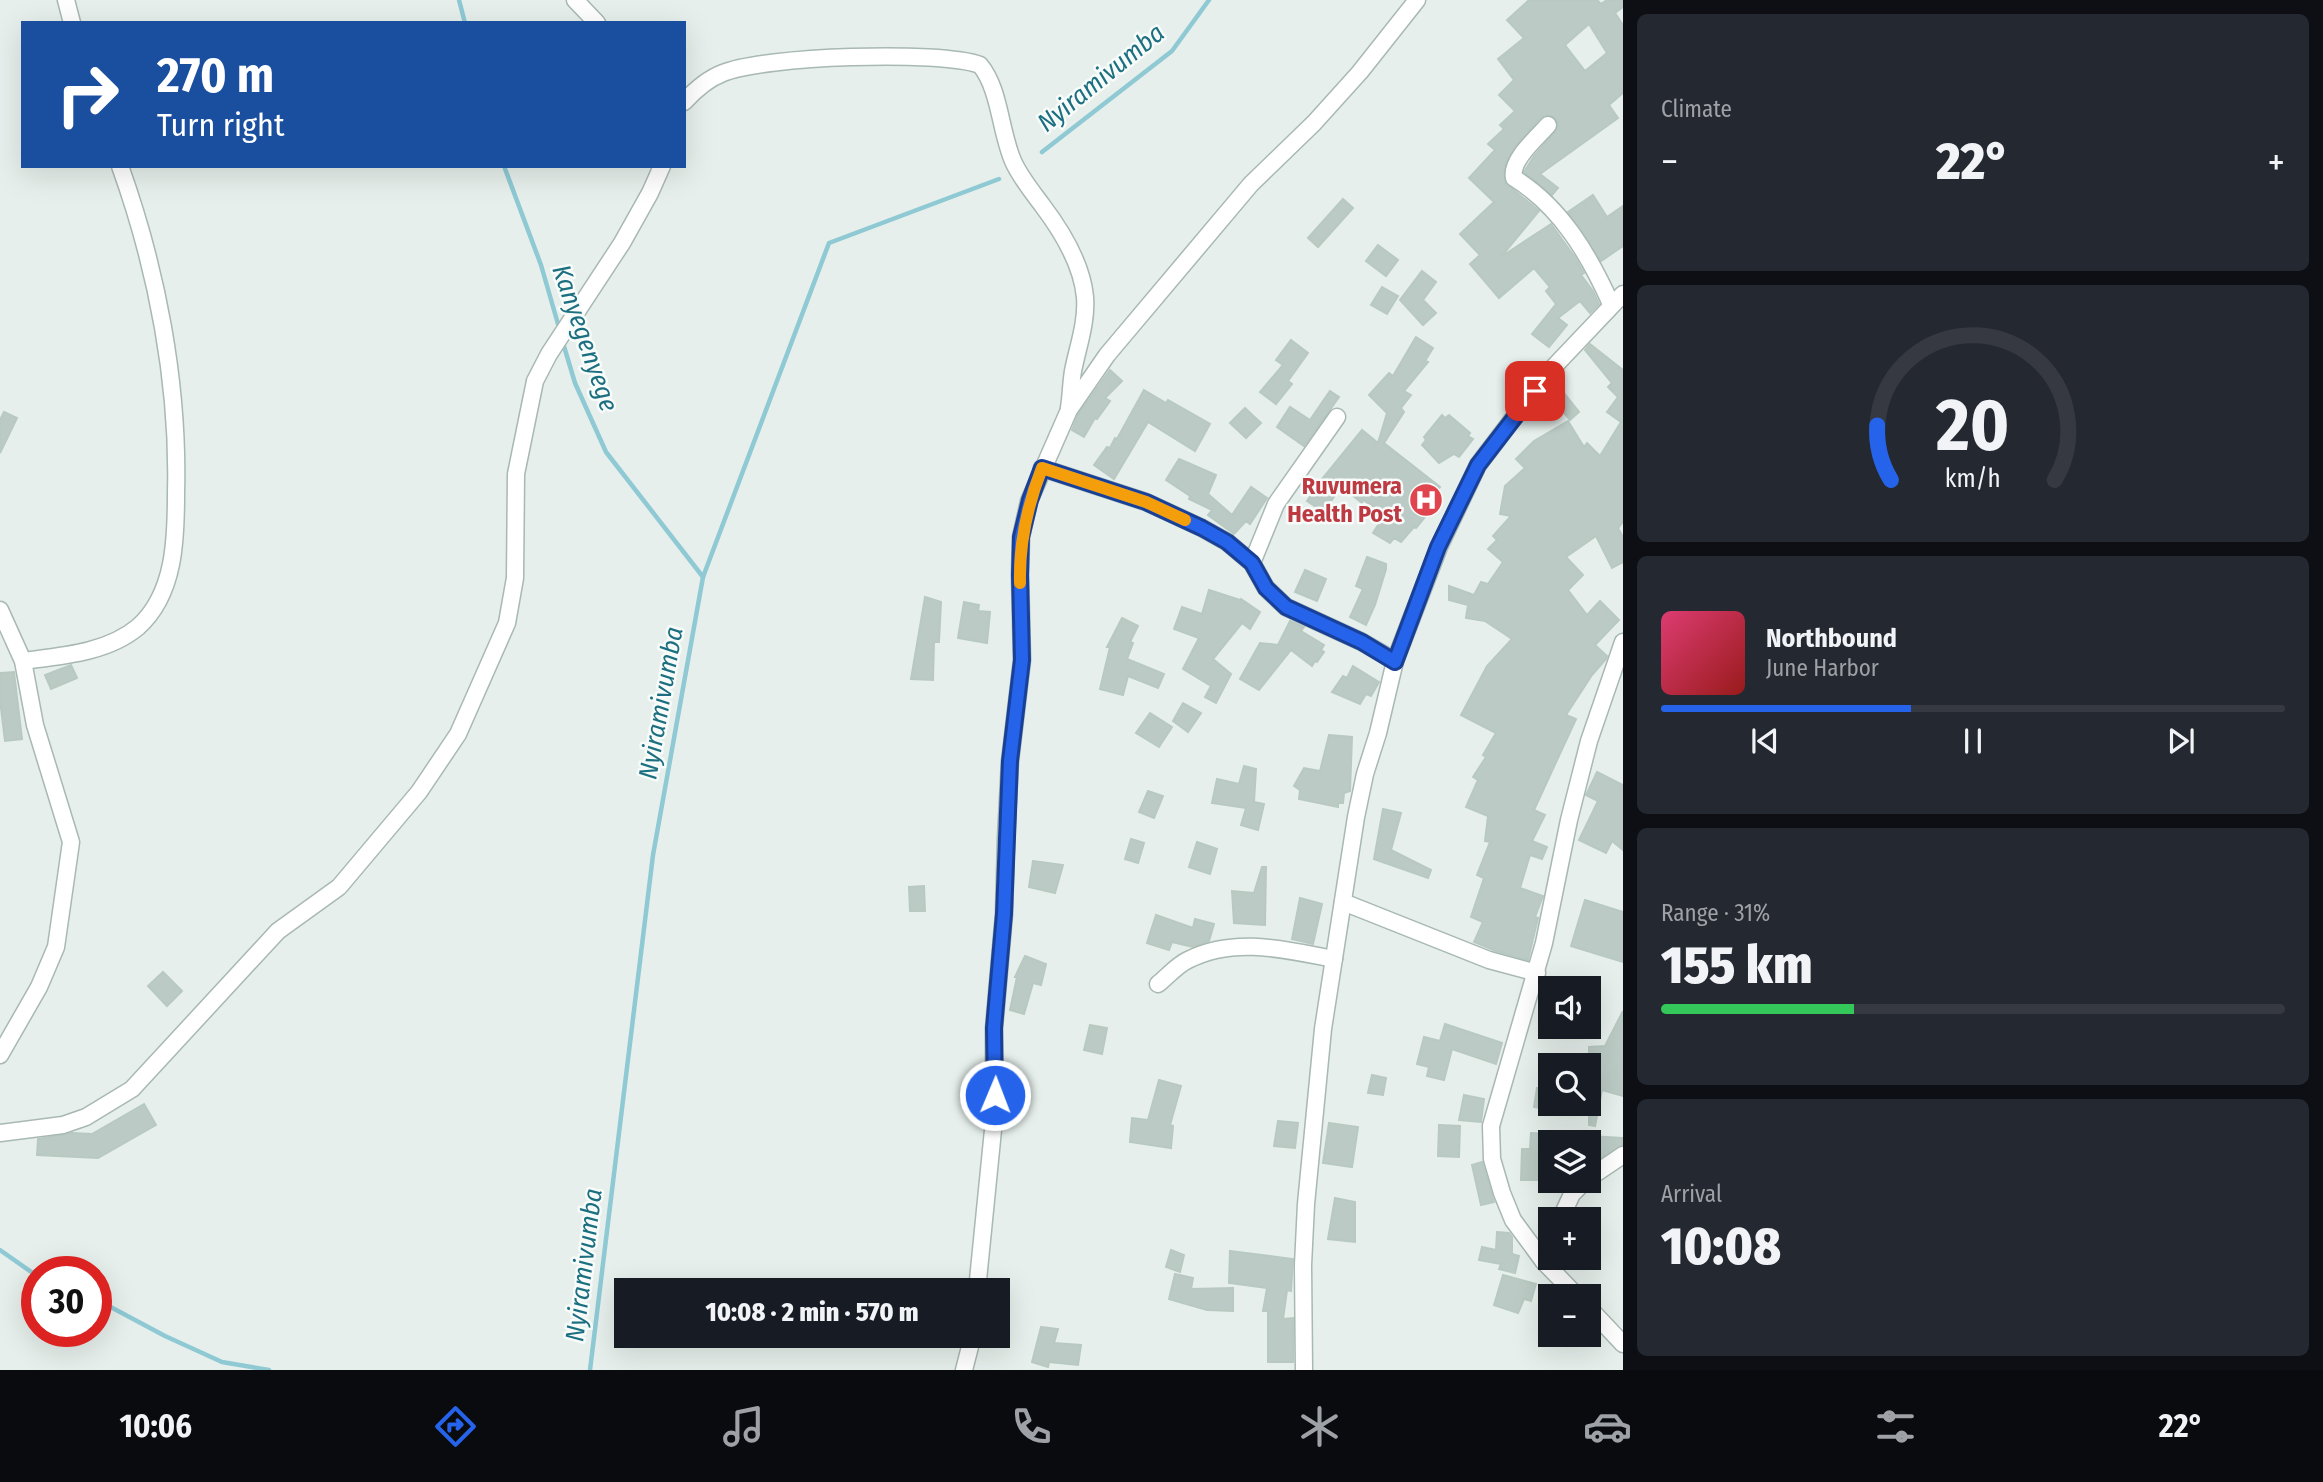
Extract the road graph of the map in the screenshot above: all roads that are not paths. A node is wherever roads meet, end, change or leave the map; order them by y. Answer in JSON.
{"nodes":[{"id":1,"x":66,"y":0,"type":"edge"},
{"id":2,"x":575,"y":0,"type":"edge"},
{"id":3,"x":1417,"y":0,"type":"edge"},
{"id":4,"x":71,"y":21,"type":"edge"},
{"id":5,"x":595,"y":21,"type":"edge"},
{"id":6,"x":686,"y":100,"type":"edge"},
{"id":7,"x":1548,"y":125,"type":"dead end"},
{"id":8,"x":121,"y":168,"type":"edge"},
{"id":9,"x":661,"y":168,"type":"edge"},
{"id":10,"x":1617,"y":299,"type":"edge"},
{"id":11,"x":1069,"y":410,"type":"junction"},
{"id":12,"x":1337,"y":417,"type":"dead end"},
{"id":13,"x":1042,"y":468,"type":"junction"},
{"id":14,"x":1252,"y":563,"type":"junction"},
{"id":15,"x":0,"y":610,"type":"edge"},
{"id":16,"x":1623,"y":642,"type":"edge"},
{"id":17,"x":23,"y":661,"type":"junction"},
{"id":18,"x":1395,"y":662,"type":"junction"},
{"id":19,"x":1343,"y":902,"type":"junction"},
{"id":20,"x":1334,"y":959,"type":"junction"},
{"id":21,"x":1536,"y":973,"type":"junction"},
{"id":22,"x":1158,"y":984,"type":"dead end"},
{"id":23,"x":0,"y":1055,"type":"edge"},
{"id":24,"x":0,"y":1133,"type":"edge"},
{"id":25,"x":1623,"y":1155,"type":"edge"},
{"id":26,"x":1601,"y":1170,"type":"edge"},
{"id":27,"x":1538,"y":1254,"type":"edge"},
{"id":28,"x":1552,"y":1270,"type":"edge"},
{"id":29,"x":978,"y":1278,"type":"edge"},
{"id":30,"x":1565,"y":1284,"type":"edge"},
{"id":31,"x":1601,"y":1321,"type":"edge"},
{"id":32,"x":1623,"y":1344,"type":"edge"},
{"id":33,"x":970,"y":1348,"type":"edge"},
{"id":34,"x":964,"y":1370,"type":"edge"},
{"id":35,"x":1304,"y":1370,"type":"edge"}],
"edges":[{"from":1,"to":4,"type":"street"},
{"from":2,"to":5,"type":"street"},
{"from":3,"to":11,"type":"street"},
{"from":6,"to":11,"type":"street"},
{"from":7,"to":10,"type":"street"},
{"from":8,"to":17,"type":"street"},
{"from":9,"to":24,"type":"street"},
{"from":10,"to":18,"type":"street"},
{"from":11,"to":13,"type":"street"},
{"from":12,"to":14,"type":"street"},
{"from":13,"to":14,"type":"street"},
{"from":13,"to":29,"type":"street"},
{"from":14,"to":18,"type":"street"},
{"from":15,"to":17,"type":"street"},
{"from":16,"to":21,"type":"street"},
{"from":17,"to":23,"type":"street"},
{"from":18,"to":19,"type":"street"},
{"from":19,"to":20,"type":"street"},
{"from":19,"to":21,"type":"street"},
{"from":20,"to":22,"type":"street"},
{"from":20,"to":35,"type":"street"},
{"from":21,"to":27,"type":"street"},
{"from":25,"to":26,"type":"street"},
{"from":28,"to":30,"type":"street"},
{"from":31,"to":32,"type":"street"},
{"from":33,"to":34,"type":"street"}]}
